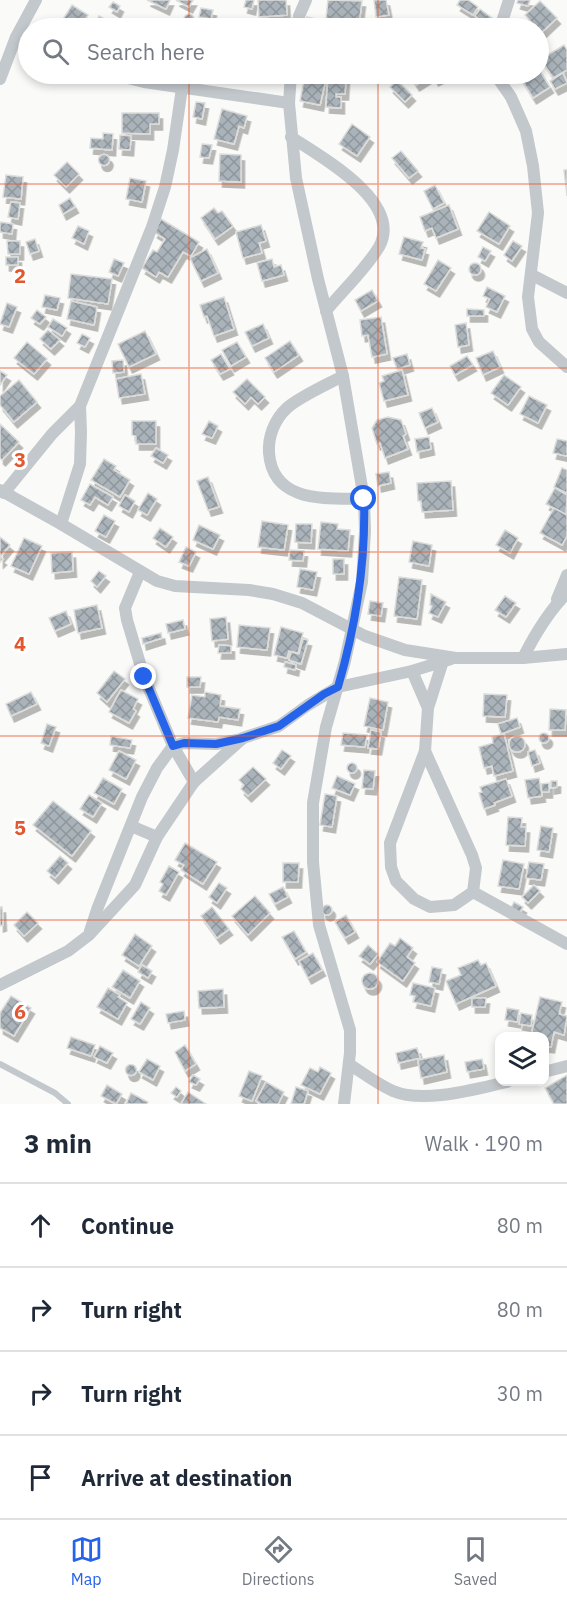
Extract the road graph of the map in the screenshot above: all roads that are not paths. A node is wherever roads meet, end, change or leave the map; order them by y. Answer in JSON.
{"nodes":[{"id":1,"x":36,"y":0,"type":"edge"},
{"id":2,"x":306,"y":0,"type":"edge"},
{"id":3,"x":509,"y":0,"type":"edge"},
{"id":4,"x":26,"y":18,"type":"edge"},
{"id":5,"x":299,"y":18,"type":"edge"},
{"id":6,"x":503,"y":18,"type":"edge"},
{"id":7,"x":18,"y":33,"type":"edge"},
{"id":8,"x":16,"y":37,"type":"joint"},
{"id":9,"x":0,"y":79,"type":"edge"},
{"id":10,"x":157,"y":84,"type":"edge"},
{"id":11,"x":290,"y":84,"type":"edge"},
{"id":12,"x":502,"y":84,"type":"edge"},
{"id":13,"x":182,"y":88,"type":"junction"},
{"id":14,"x":289,"y":103,"type":"junction"},
{"id":15,"x":291,"y":137,"type":"junction"},
{"id":16,"x":532,"y":275,"type":"junction"},
{"id":17,"x":567,"y":293,"type":"edge"},
{"id":18,"x":326,"y":311,"type":"junction"},
{"id":19,"x":567,"y":367,"type":"edge"},
{"id":20,"x":343,"y":376,"type":"junction"},
{"id":21,"x":80,"y":406,"type":"junction"},
{"id":22,"x":2,"y":491,"type":"edge"},
{"id":23,"x":364,"y":499,"type":"junction"},
{"id":24,"x":61,"y":524,"type":"junction"},
{"id":25,"x":140,"y":572,"type":"junction"},
{"id":26,"x":567,"y":575,"type":"edge"},
{"id":27,"x":567,"y":593,"type":"edge"},
{"id":28,"x":554,"y":606,"type":"junction"},
{"id":29,"x":353,"y":629,"type":"junction"},
{"id":30,"x":567,"y":654,"type":"edge"},
{"id":31,"x":523,"y":658,"type":"junction"},
{"id":32,"x":449,"y":660,"type":"junction"},
{"id":33,"x":412,"y":671,"type":"junction"},
{"id":34,"x":338,"y":687,"type":"junction"},
{"id":35,"x":428,"y":708,"type":"junction"},
{"id":36,"x":243,"y":738,"type":"junction"},
{"id":37,"x":173,"y":746,"type":"junction"},
{"id":38,"x":425,"y":751,"type":"junction"},
{"id":39,"x":194,"y":782,"type":"junction"},
{"id":40,"x":131,"y":826,"type":"junction"},
{"id":41,"x":157,"y":837,"type":"junction"},
{"id":42,"x":473,"y":891,"type":"junction"},
{"id":43,"x":89,"y":935,"type":"junction"},
{"id":44,"x":567,"y":944,"type":"edge"},
{"id":45,"x":0,"y":985,"type":"edge"},
{"id":46,"x":0,"y":1064,"type":"edge"},
{"id":47,"x":349,"y":1064,"type":"junction"},
{"id":48,"x":567,"y":1066,"type":"edge"},
{"id":49,"x":549,"y":1071,"type":"edge"},
{"id":50,"x":495,"y":1085,"type":"edge"},
{"id":51,"x":68,"y":1104,"type":"edge"},
{"id":52,"x":344,"y":1104,"type":"edge"}],
"edges":[{"from":1,"to":4,"type":"street"},
{"from":2,"to":5,"type":"street"},
{"from":3,"to":6,"type":"street"},
{"from":7,"to":8,"type":"street"},
{"from":8,"to":9,"type":"street"},
{"from":10,"to":13,"type":"street"},
{"from":11,"to":14,"type":"street"},
{"from":12,"to":16,"type":"street"},
{"from":13,"to":14,"type":"street"},
{"from":13,"to":21,"type":"street"},
{"from":14,"to":15,"type":"street"},
{"from":15,"to":18,"type":"street"},
{"from":15,"to":18,"type":"street"},
{"from":16,"to":17,"type":"street"},
{"from":16,"to":19,"type":"street"},
{"from":18,"to":20,"type":"street"},
{"from":20,"to":23,"type":"street"},
{"from":20,"to":23,"type":"street"},
{"from":21,"to":22,"type":"street"},
{"from":21,"to":24,"type":"street"},
{"from":22,"to":24,"type":"street"},
{"from":23,"to":29,"type":"street"},
{"from":24,"to":25,"type":"street"},
{"from":25,"to":29,"type":"street"},
{"from":25,"to":37,"type":"street"},
{"from":26,"to":28,"type":"street"},
{"from":27,"to":28,"type":"street"},
{"from":28,"to":31,"type":"street"},
{"from":29,"to":32,"type":"street"},
{"from":29,"to":34,"type":"street"},
{"from":30,"to":31,"type":"street"},
{"from":31,"to":32,"type":"street"},
{"from":32,"to":33,"type":"street"},
{"from":32,"to":35,"type":"street"},
{"from":33,"to":34,"type":"street"},
{"from":33,"to":35,"type":"street"},
{"from":34,"to":36,"type":"street"},
{"from":34,"to":47,"type":"street"},
{"from":35,"to":38,"type":"street"},
{"from":36,"to":37,"type":"street"},
{"from":36,"to":39,"type":"street"},
{"from":37,"to":39,"type":"street"},
{"from":37,"to":40,"type":"street"},
{"from":38,"to":42,"type":"street"},
{"from":38,"to":42,"type":"street"},
{"from":39,"to":41,"type":"street"},
{"from":40,"to":41,"type":"street"},
{"from":40,"to":43,"type":"street"},
{"from":41,"to":43,"type":"street"},
{"from":42,"to":44,"type":"street"},
{"from":43,"to":45,"type":"street"},
{"from":46,"to":51,"type":"lane"},
{"from":47,"to":50,"type":"street"},
{"from":47,"to":52,"type":"street"},
{"from":48,"to":49,"type":"street"}]}
